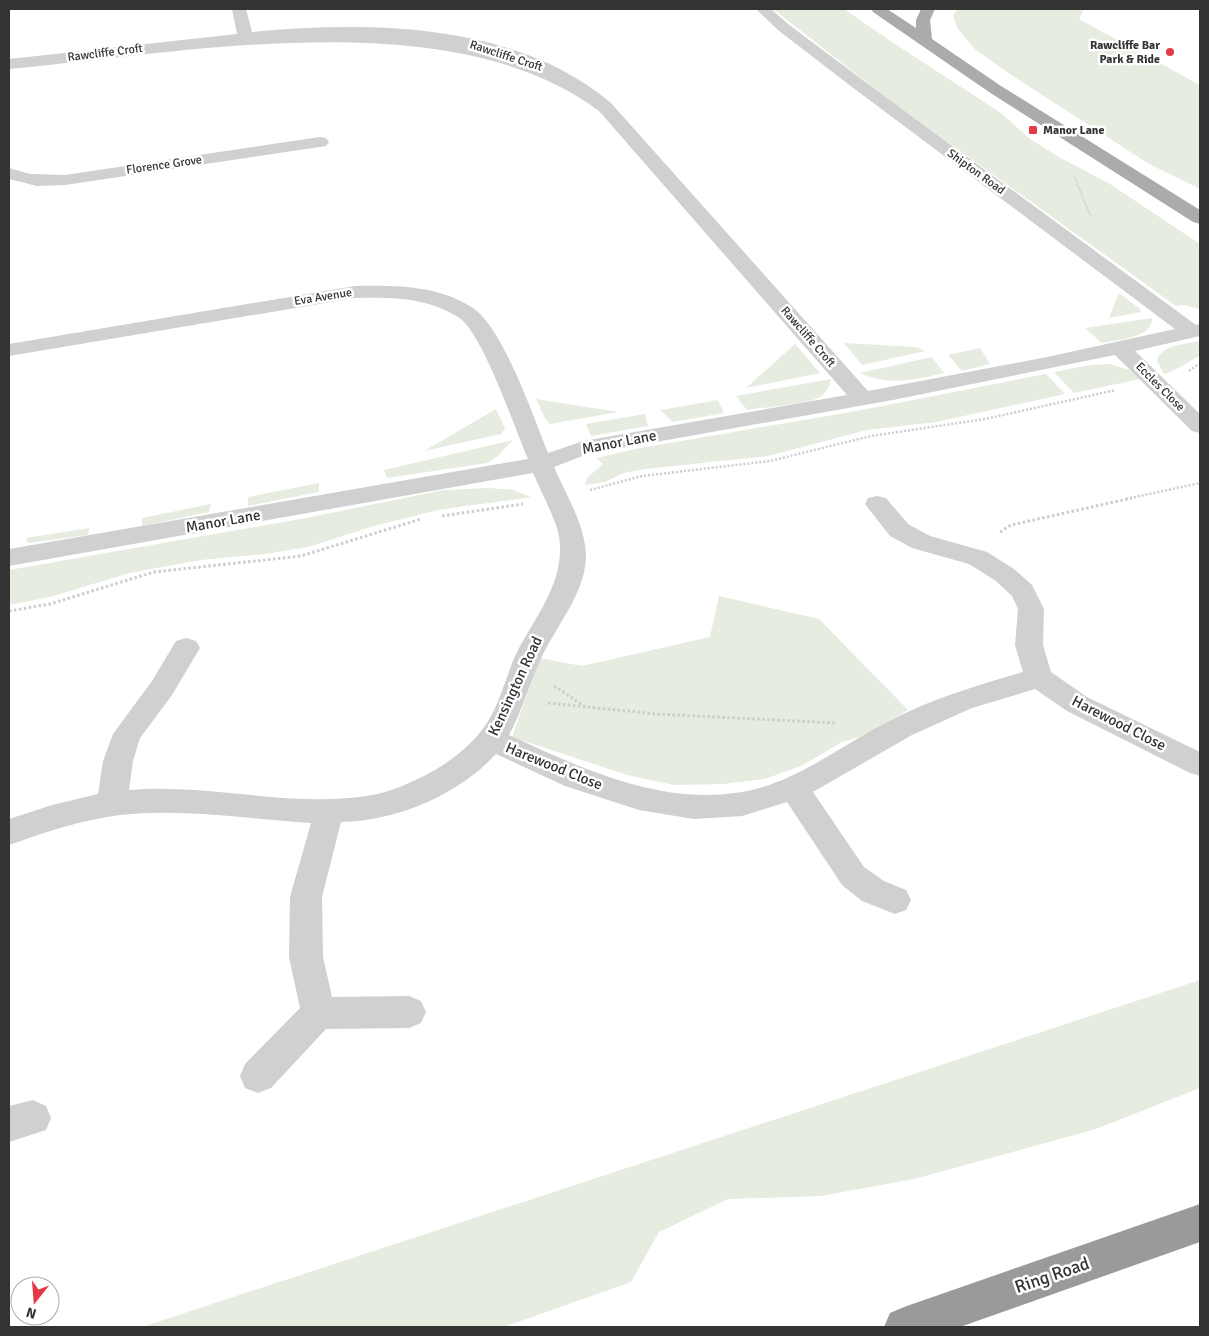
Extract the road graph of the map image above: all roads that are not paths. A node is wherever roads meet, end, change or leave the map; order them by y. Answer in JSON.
{"nodes":[{"id":1,"x":239,"y":9,"type":"edge"},
{"id":2,"x":762,"y":9,"type":"edge"},
{"id":3,"x":862,"y":9,"type":"edge"},
{"id":4,"x":878,"y":9,"type":"edge"},
{"id":5,"x":894,"y":9,"type":"edge"},
{"id":6,"x":928,"y":9,"type":"edge"},
{"id":7,"x":903,"y":27,"type":"junction"},
{"id":8,"x":245,"y":36,"type":"junction"},
{"id":9,"x":925,"y":41,"type":"junction"},
{"id":10,"x":9,"y":64,"type":"edge"},
{"id":11,"x":320,"y":142,"type":"dead end"},
{"id":12,"x":9,"y":173,"type":"edge"},
{"id":13,"x":1200,"y":218,"type":"edge"},
{"id":14,"x":1196,"y":331,"type":"edge"},
{"id":15,"x":1120,"y":348,"type":"junction"},
{"id":16,"x":9,"y":350,"type":"edge"},
{"id":17,"x":862,"y":398,"type":"junction"},
{"id":18,"x":1200,"y":426,"type":"edge"},
{"id":19,"x":541,"y":464,"type":"junction"},
{"id":20,"x":877,"y":504,"type":"dead end"},
{"id":21,"x":9,"y":558,"type":"edge"},
{"id":22,"x":186,"y":648,"type":"dead end"},
{"id":23,"x":1040,"y":678,"type":"junction"},
{"id":24,"x":491,"y":739,"type":"junction"},
{"id":25,"x":1200,"y":765,"type":"edge"},
{"id":26,"x":794,"y":788,"type":"junction"},
{"id":27,"x":112,"y":804,"type":"junction"},
{"id":28,"x":329,"y":812,"type":"junction"},
{"id":29,"x":9,"y":832,"type":"edge"},
{"id":30,"x":895,"y":900,"type":"dead end"},
{"id":31,"x":409,"y":1012,"type":"dead end"},
{"id":32,"x":318,"y":1013,"type":"junction"},
{"id":33,"x":258,"y":1076,"type":"dead end"},
{"id":34,"x":1200,"y":1223,"type":"edge"},
{"id":35,"x":904,"y":1327,"type":"edge"}],
"edges":[{"from":1,"to":8,"type":"street"},
{"from":2,"to":14,"type":"street","name":"Shipton Road"},
{"from":3,"to":7,"type":"main road"},
{"from":4,"to":7,"type":"main road"},
{"from":5,"to":7,"type":"main road"},
{"from":6,"to":9,"type":"main road"},
{"from":7,"to":9,"type":"main road"},
{"from":8,"to":10,"type":"street","name":"Rawcliffe Croft"},
{"from":8,"to":17,"type":"street","name":"Rawcliffe Croft"},
{"from":9,"to":13,"type":"main road"},
{"from":11,"to":12,"type":"street","name":"Florence Grove"},
{"from":14,"to":15,"type":"street","name":"Manor Lane"},
{"from":15,"to":17,"type":"street","name":"Manor Lane"},
{"from":15,"to":18,"type":"street","name":"Eccles Close"},
{"from":16,"to":19,"type":"street","name":"Eva Avenue"},
{"from":17,"to":19,"type":"street","name":"Manor Lane"},
{"from":19,"to":21,"type":"street","name":"Manor Lane"},
{"from":19,"to":24,"type":"street","name":"Kensington Road"},
{"from":20,"to":23,"type":"street"},
{"from":22,"to":27,"type":"street"},
{"from":23,"to":25,"type":"street","name":"Harewood Close"},
{"from":23,"to":26,"type":"street","name":"Harewood Close"},
{"from":24,"to":26,"type":"street","name":"Harewood Close"},
{"from":24,"to":28,"type":"street","name":"Kensington Road"},
{"from":26,"to":30,"type":"street"},
{"from":27,"to":28,"type":"street","name":"Kensington Road"},
{"from":27,"to":29,"type":"street","name":"Kensington Road"},
{"from":28,"to":32,"type":"street"},
{"from":31,"to":32,"type":"street"},
{"from":32,"to":33,"type":"street"},
{"from":34,"to":35,"type":"highway","name":"Ring Road"}]}
